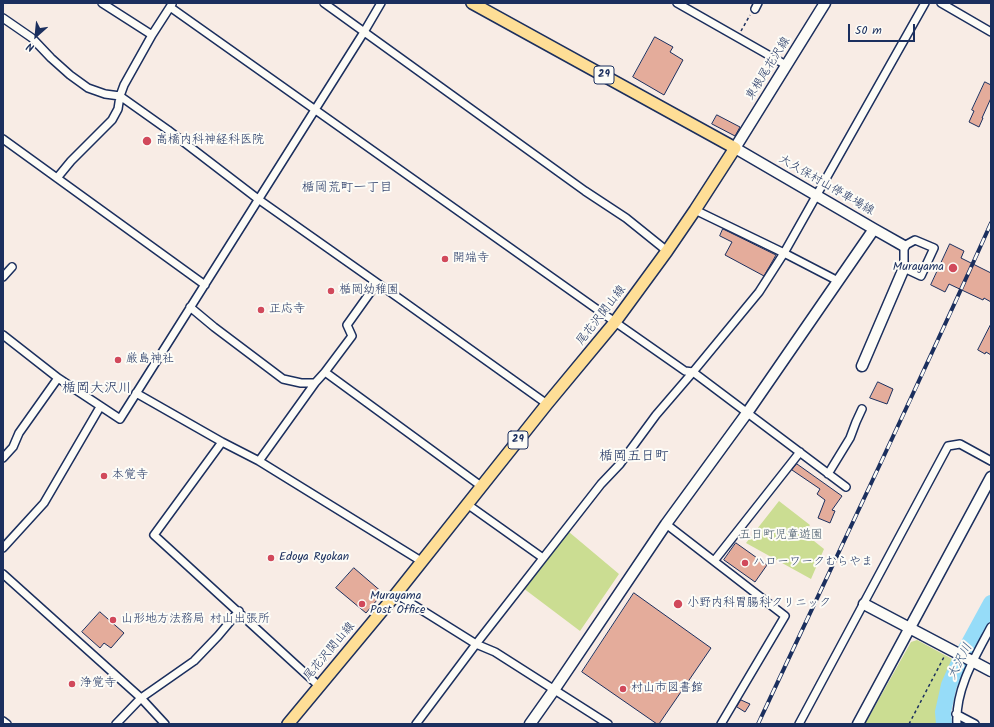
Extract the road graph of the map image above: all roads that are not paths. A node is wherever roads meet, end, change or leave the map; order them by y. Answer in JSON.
{"nodes":[{"id":1,"x":102,"y":3,"type":"edge"},
{"id":2,"x":324,"y":3,"type":"edge"},
{"id":3,"x":381,"y":3,"type":"edge"},
{"id":4,"x":472,"y":3,"type":"edge"},
{"id":5,"x":677,"y":3,"type":"edge"},
{"id":6,"x":825,"y":3,"type":"edge"},
{"id":7,"x":925,"y":3,"type":"edge"},
{"id":8,"x":941,"y":3,"type":"edge"},
{"id":9,"x":171,"y":5,"type":"edge"},
{"id":10,"x":3,"y":18,"type":"edge"},
{"id":11,"x":364,"y":32,"type":"junction"},
{"id":12,"x":991,"y":32,"type":"edge"},
{"id":13,"x":152,"y":35,"type":"junction"},
{"id":14,"x":786,"y":65,"type":"junction"},
{"id":15,"x":120,"y":96,"type":"junction"},
{"id":16,"x":316,"y":109,"type":"junction"},
{"id":17,"x":3,"y":139,"type":"edge"},
{"id":18,"x":735,"y":148,"type":"junction"},
{"id":19,"x":56,"y":178,"type":"junction"},
{"id":20,"x":817,"y":196,"type":"junction"},
{"id":21,"x":258,"y":200,"type":"junction"},
{"id":22,"x":695,"y":210,"type":"junction"},
{"id":23,"x":874,"y":229,"type":"junction"},
{"id":24,"x":904,"y":246,"type":"junction"},
{"id":25,"x":668,"y":251,"type":"junction"},
{"id":26,"x":784,"y":253,"type":"junction"},
{"id":27,"x":12,"y":267,"type":"dead end"},
{"id":28,"x":904,"y":268,"type":"junction"},
{"id":29,"x":3,"y":277,"type":"edge"},
{"id":30,"x":838,"y":281,"type":"junction"},
{"id":31,"x":377,"y":283,"type":"junction"},
{"id":32,"x":205,"y":285,"type":"junction"},
{"id":33,"x":190,"y":307,"type":"junction"},
{"id":34,"x":615,"y":322,"type":"junction"},
{"id":35,"x":3,"y":335,"type":"edge"},
{"id":36,"x":862,"y":366,"type":"dead end"},
{"id":37,"x":325,"y":372,"type":"junction"},
{"id":38,"x":693,"y":372,"type":"junction"},
{"id":39,"x":58,"y":378,"type":"junction"},
{"id":40,"x":315,"y":383,"type":"junction"},
{"id":41,"x":136,"y":393,"type":"junction"},
{"id":42,"x":547,"y":404,"type":"junction"},
{"id":43,"x":100,"y":407,"type":"junction"},
{"id":44,"x":862,"y":409,"type":"dead end"},
{"id":45,"x":747,"y":412,"type":"junction"},
{"id":46,"x":222,"y":442,"type":"junction"},
{"id":47,"x":800,"y":452,"type":"junction"},
{"id":48,"x":3,"y":458,"type":"edge"},
{"id":49,"x":259,"y":461,"type":"junction"},
{"id":50,"x":991,"y":461,"type":"edge"},
{"id":51,"x":828,"y":474,"type":"junction"},
{"id":52,"x":991,"y":477,"type":"edge"},
{"id":53,"x":481,"y":486,"type":"junction"},
{"id":54,"x":846,"y":487,"type":"dead end"},
{"id":55,"x":468,"y":504,"type":"junction"},
{"id":56,"x":666,"y":524,"type":"junction"},
{"id":57,"x":3,"y":548,"type":"edge"},
{"id":58,"x":543,"y":558,"type":"junction"},
{"id":59,"x":422,"y":561,"type":"junction"},
{"id":60,"x":714,"y":561,"type":"junction"},
{"id":61,"x":3,"y":574,"type":"edge"},
{"id":62,"x":396,"y":594,"type":"junction"},
{"id":63,"x":864,"y":604,"type":"junction"},
{"id":64,"x":238,"y":611,"type":"junction"},
{"id":65,"x":991,"y":627,"type":"edge"},
{"id":66,"x":910,"y":628,"type":"junction"},
{"id":67,"x":476,"y":644,"type":"junction"},
{"id":68,"x":970,"y":660,"type":"junction"},
{"id":69,"x":991,"y":671,"type":"edge"},
{"id":70,"x":319,"y":686,"type":"junction"},
{"id":71,"x":554,"y":690,"type":"junction"},
{"id":72,"x":141,"y":698,"type":"junction"},
{"id":73,"x":956,"y":714,"type":"junction"},
{"id":74,"x":3,"y":720,"type":"edge"},
{"id":75,"x":7,"y":724,"type":"edge"},
{"id":76,"x":116,"y":724,"type":"edge"},
{"id":77,"x":165,"y":724,"type":"edge"},
{"id":78,"x":288,"y":724,"type":"edge"},
{"id":79,"x":416,"y":724,"type":"edge"},
{"id":80,"x":530,"y":724,"type":"edge"},
{"id":81,"x":608,"y":724,"type":"edge"},
{"id":82,"x":721,"y":724,"type":"edge"},
{"id":83,"x":799,"y":724,"type":"edge"},
{"id":84,"x":858,"y":724,"type":"edge"},
{"id":85,"x":957,"y":724,"type":"edge"},
{"id":86,"x":975,"y":724,"type":"edge"}],
"edges":[{"from":1,"to":13,"type":"street"},
{"from":2,"to":11,"type":"street"},
{"from":3,"to":11,"type":"street"},
{"from":4,"to":18,"type":"main road","number":"29"},
{"from":5,"to":14,"type":"street"},
{"from":6,"to":14,"type":"street","name":"東根尾花沢線"},
{"from":7,"to":20,"type":"street"},
{"from":8,"to":12,"type":"street"},
{"from":9,"to":13,"type":"street"},
{"from":9,"to":16,"type":"street"},
{"from":10,"to":15,"type":"street"},
{"from":11,"to":16,"type":"street"},
{"from":11,"to":25,"type":"street"},
{"from":13,"to":15,"type":"street"},
{"from":14,"to":18,"type":"street","name":"東根尾花沢線"},
{"from":15,"to":19,"type":"street"},
{"from":15,"to":21,"type":"street"},
{"from":16,"to":21,"type":"street"},
{"from":16,"to":34,"type":"street"},
{"from":17,"to":19,"type":"street"},
{"from":18,"to":20,"type":"street","name":"大久保村山停車場線"},
{"from":18,"to":22,"type":"main road","name":"尾花沢関山線","number":"29"},
{"from":19,"to":32,"type":"street"},
{"from":20,"to":23,"type":"street","name":"大久保村山停車場線"},
{"from":20,"to":26,"type":"street"},
{"from":21,"to":31,"type":"street"},
{"from":21,"to":32,"type":"street"},
{"from":22,"to":25,"type":"main road","name":"尾花沢関山線","number":"29"},
{"from":22,"to":26,"type":"street"},
{"from":23,"to":24,"type":"street","name":"大久保村山停車場線"},
{"from":23,"to":30,"type":"street"},
{"from":24,"to":28,"type":"street"},
{"from":24,"to":28,"type":"street"},
{"from":25,"to":34,"type":"main road","name":"尾花沢関山線","number":"29"},
{"from":26,"to":30,"type":"street"},
{"from":26,"to":38,"type":"street"},
{"from":27,"to":29,"type":"street"},
{"from":28,"to":36,"type":"street"},
{"from":30,"to":45,"type":"street"},
{"from":31,"to":37,"type":"street"},
{"from":31,"to":42,"type":"street"},
{"from":32,"to":33,"type":"street"},
{"from":33,"to":40,"type":"street"},
{"from":33,"to":41,"type":"street"},
{"from":34,"to":38,"type":"street"},
{"from":34,"to":42,"type":"main road","name":"尾花沢関山線","number":"29"},
{"from":35,"to":39,"type":"street"},
{"from":37,"to":40,"type":"street"},
{"from":37,"to":53,"type":"street"},
{"from":38,"to":45,"type":"street"},
{"from":38,"to":58,"type":"street"},
{"from":39,"to":43,"type":"street"},
{"from":39,"to":48,"type":"street"},
{"from":40,"to":49,"type":"street"},
{"from":41,"to":43,"type":"street"},
{"from":41,"to":46,"type":"street"},
{"from":42,"to":53,"type":"main road","name":"尾花沢関山線","number":"29"},
{"from":43,"to":57,"type":"street"},
{"from":44,"to":51,"type":"street"},
{"from":45,"to":47,"type":"street"},
{"from":45,"to":56,"type":"street"},
{"from":46,"to":49,"type":"street"},
{"from":46,"to":64,"type":"street"},
{"from":47,"to":51,"type":"street"},
{"from":47,"to":60,"type":"street"},
{"from":49,"to":59,"type":"street"},
{"from":50,"to":63,"type":"street"},
{"from":51,"to":54,"type":"street"},
{"from":52,"to":66,"type":"street"},
{"from":53,"to":55,"type":"main road","name":"尾花沢関山線","number":"29"},
{"from":55,"to":58,"type":"street"},
{"from":55,"to":59,"type":"main road","name":"尾花沢関山線","number":"29"},
{"from":56,"to":60,"type":"street"},
{"from":56,"to":71,"type":"street"},
{"from":58,"to":67,"type":"street"},
{"from":59,"to":62,"type":"main road","name":"尾花沢関山線","number":"29"},
{"from":60,"to":82,"type":"street"},
{"from":61,"to":72,"type":"street"},
{"from":62,"to":67,"type":"street"},
{"from":62,"to":70,"type":"main road","name":"尾花沢関山線","number":"29"},
{"from":63,"to":66,"type":"street"},
{"from":63,"to":83,"type":"street"},
{"from":64,"to":70,"type":"street"},
{"from":64,"to":72,"type":"street"},
{"from":65,"to":68,"type":"street"},
{"from":66,"to":68,"type":"street"},
{"from":66,"to":84,"type":"street"},
{"from":67,"to":71,"type":"street"},
{"from":67,"to":79,"type":"street"},
{"from":68,"to":69,"type":"street"},
{"from":68,"to":73,"type":"street"},
{"from":70,"to":78,"type":"main road","name":"尾花沢関山線","number":"29"},
{"from":71,"to":80,"type":"street"},
{"from":71,"to":81,"type":"street"},
{"from":72,"to":76,"type":"street"},
{"from":72,"to":77,"type":"street"},
{"from":73,"to":85,"type":"street"},
{"from":73,"to":86,"type":"street"},
{"from":74,"to":75,"type":"street"}]}
